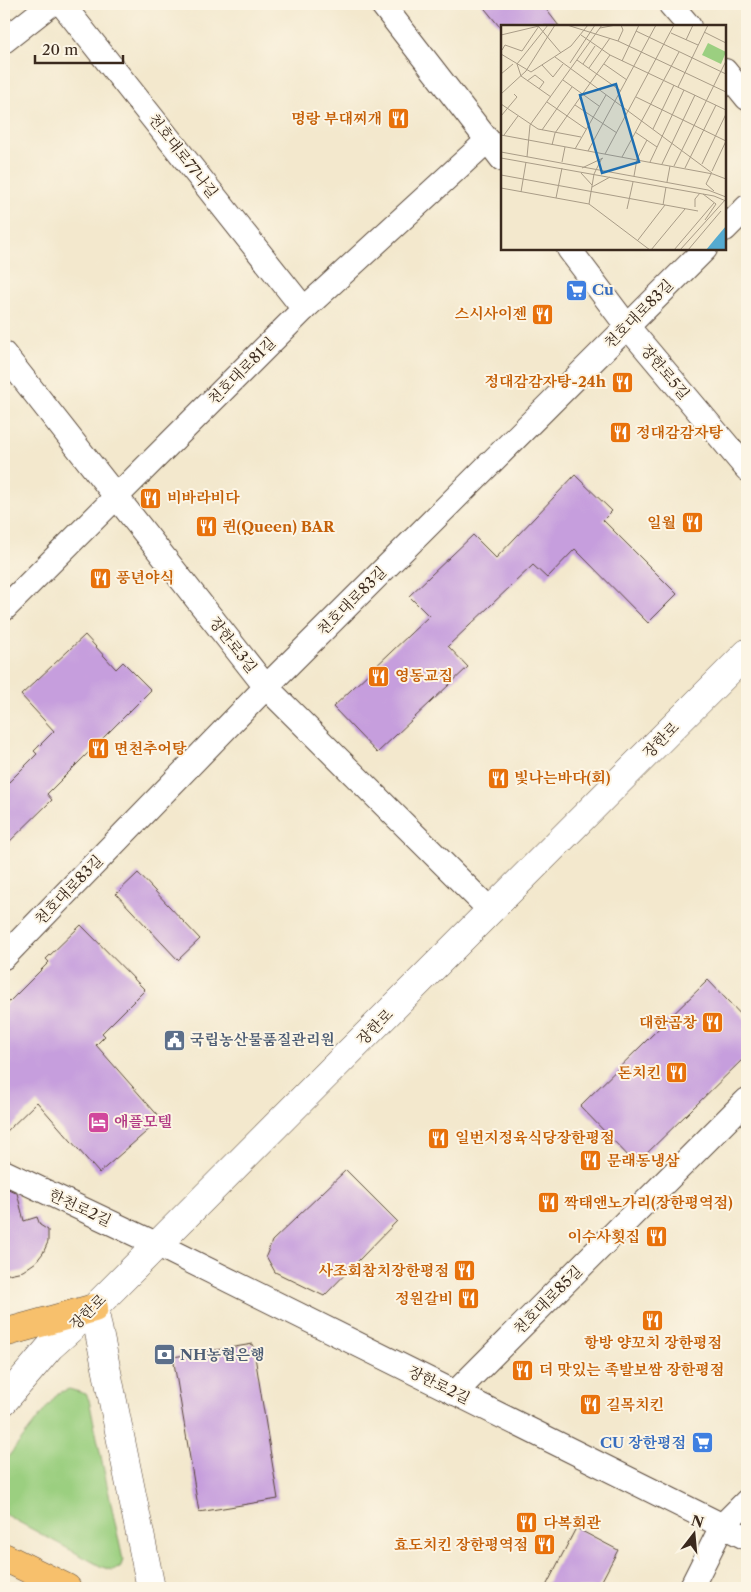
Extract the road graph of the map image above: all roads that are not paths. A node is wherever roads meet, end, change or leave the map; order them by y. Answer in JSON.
{"nodes":[{"id":1,"x":51,"y":4,"type":"edge"},
{"id":2,"x":62,"y":4,"type":"edge"},
{"id":3,"x":382,"y":4,"type":"edge"},
{"id":4,"x":670,"y":4,"type":"edge"},
{"id":5,"x":687,"y":25,"type":"edge"},
{"id":6,"x":4,"y":42,"type":"edge"},
{"id":7,"x":726,"y":71,"type":"edge"},
{"id":8,"x":747,"y":98,"type":"edge"},
{"id":9,"x":488,"y":140,"type":"junction"},
{"id":10,"x":501,"y":158,"type":"edge"},
{"id":11,"x":747,"y":207,"type":"edge"},
{"id":12,"x":726,"y":228,"type":"edge"},
{"id":13,"x":570,"y":250,"type":"edge"},
{"id":14,"x":704,"y":250,"type":"edge"},
{"id":15,"x":304,"y":309,"type":"junction"},
{"id":16,"x":627,"y":326,"type":"junction"},
{"id":17,"x":4,"y":354,"type":"edge"},
{"id":18,"x":747,"y":469,"type":"edge"},
{"id":19,"x":116,"y":497,"type":"junction"},
{"id":20,"x":4,"y":609,"type":"edge"},
{"id":21,"x":747,"y":653,"type":"edge"},
{"id":22,"x":266,"y":687,"type":"junction"},
{"id":23,"x":491,"y":911,"type":"junction"},
{"id":24,"x":4,"y":957,"type":"edge"},
{"id":25,"x":747,"y":1100,"type":"edge"},
{"id":26,"x":4,"y":1172,"type":"edge"},
{"id":27,"x":156,"y":1244,"type":"junction"},
{"id":28,"x":94,"y":1308,"type":"junction"},
{"id":29,"x":4,"y":1333,"type":"edge"},
{"id":30,"x":456,"y":1393,"type":"junction"},
{"id":31,"x":4,"y":1401,"type":"edge"},
{"id":32,"x":747,"y":1501,"type":"edge"},
{"id":33,"x":722,"y":1526,"type":"junction"},
{"id":34,"x":747,"y":1538,"type":"edge"},
{"id":35,"x":4,"y":1558,"type":"edge"},
{"id":36,"x":67,"y":1588,"type":"edge"},
{"id":37,"x":151,"y":1588,"type":"edge"},
{"id":38,"x":691,"y":1588,"type":"edge"}],
"edges":[{"from":1,"to":6,"type":"street"},
{"from":2,"to":15,"type":"street","name":"천호대로77나길"},
{"from":3,"to":9,"type":"street"},
{"from":4,"to":5,"type":"street"},
{"from":7,"to":8,"type":"street"},
{"from":9,"to":10,"type":"street"},
{"from":9,"to":15,"type":"street","name":"천호대로81길"},
{"from":11,"to":12,"type":"street"},
{"from":13,"to":16,"type":"street","name":"장한로5길"},
{"from":14,"to":16,"type":"street","name":"천호대로83길"},
{"from":15,"to":19,"type":"street","name":"천호대로81길"},
{"from":16,"to":18,"type":"street","name":"장한로5길"},
{"from":16,"to":22,"type":"street","name":"천호대로83길"},
{"from":17,"to":19,"type":"street","name":"장한로3길"},
{"from":19,"to":20,"type":"street","name":"천호대로81길"},
{"from":19,"to":22,"type":"street","name":"장한로3길"},
{"from":21,"to":23,"type":"street","name":"장한로"},
{"from":22,"to":23,"type":"street","name":"장한로3길"},
{"from":22,"to":24,"type":"street","name":"천호대로83길"},
{"from":23,"to":27,"type":"street","name":"장한로"},
{"from":25,"to":30,"type":"street","name":"천호대로85길"},
{"from":26,"to":27,"type":"street","name":"한천로2길"},
{"from":27,"to":28,"type":"street","name":"장한로"},
{"from":27,"to":30,"type":"street","name":"장한로2길"},
{"from":28,"to":29,"type":"main road"},
{"from":28,"to":31,"type":"street","name":"장한로"},
{"from":28,"to":37,"type":"street"},
{"from":30,"to":33,"type":"street","name":"장한로2길"},
{"from":32,"to":33,"type":"street"},
{"from":33,"to":34,"type":"street","name":"장한로2길"},
{"from":33,"to":38,"type":"street"},
{"from":35,"to":36,"type":"main road"}]}
